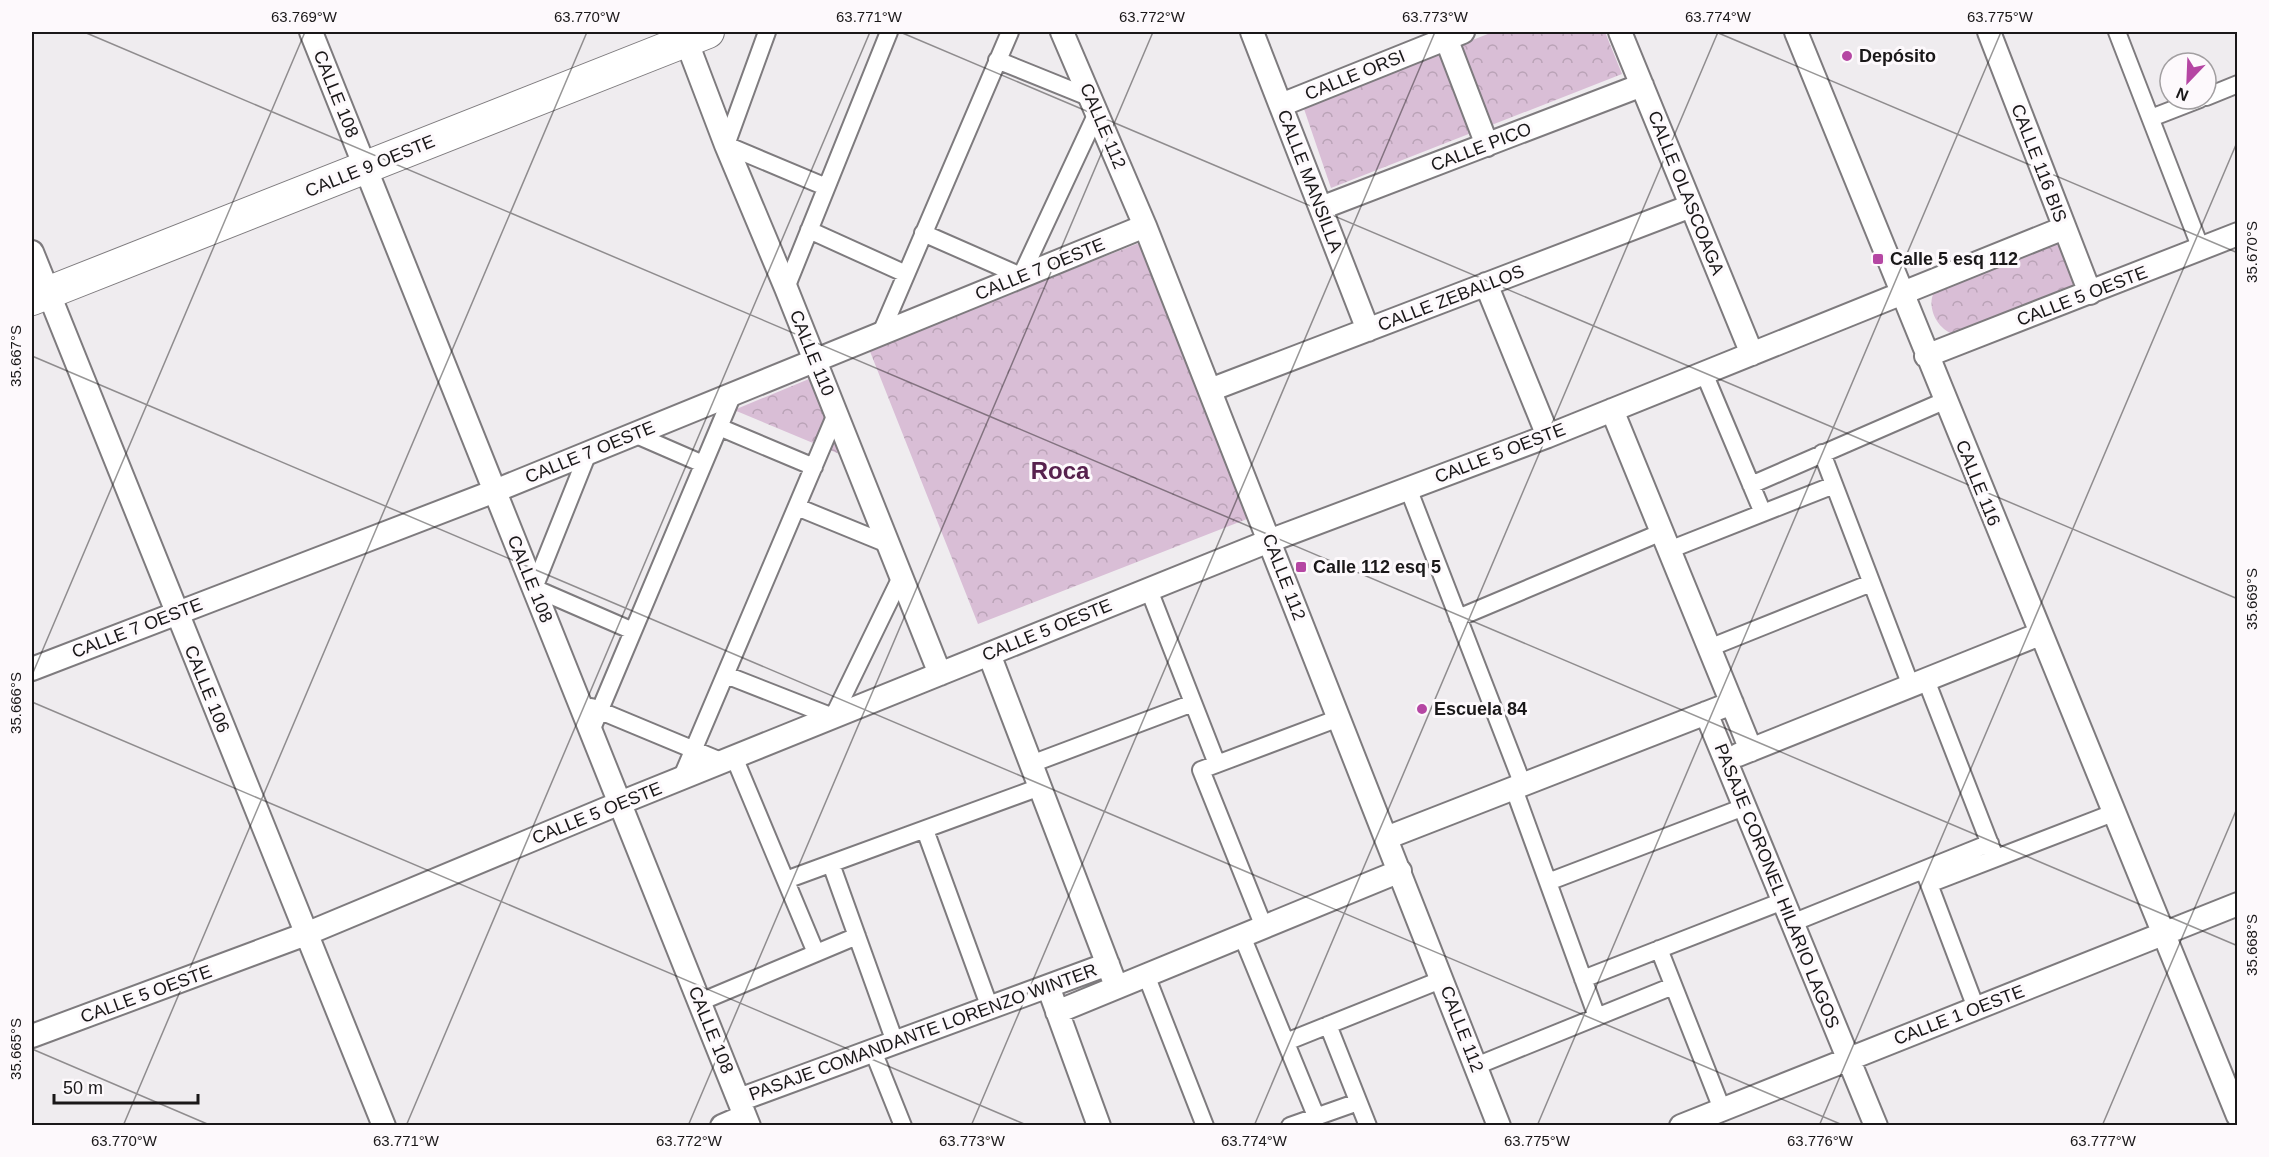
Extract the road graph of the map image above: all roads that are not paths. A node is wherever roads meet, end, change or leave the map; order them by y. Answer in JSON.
{"nodes":[{"id":1,"x":311,"y":32,"type":"edge"},
{"id":2,"x":767,"y":32,"type":"edge"},
{"id":3,"x":889,"y":32,"type":"edge"},
{"id":4,"x":1010,"y":32,"type":"edge"},
{"id":5,"x":1062,"y":32,"type":"edge"},
{"id":6,"x":1252,"y":32,"type":"edge"},
{"id":7,"x":1620,"y":32,"type":"edge"},
{"id":8,"x":1796,"y":32,"type":"edge"},
{"id":9,"x":1989,"y":32,"type":"edge"},
{"id":10,"x":2117,"y":32,"type":"edge"},
{"id":11,"x":693,"y":34,"type":"edge"},
{"id":12,"x":1454,"y":35,"type":"edge"},
{"id":13,"x":997,"y":60,"type":"junction"},
{"id":14,"x":2238,"y":84,"type":"edge"},
{"id":15,"x":1642,"y":85,"type":"junction"},
{"id":16,"x":2218,"y":92,"type":"edge"},
{"id":17,"x":1281,"y":105,"type":"junction"},
{"id":18,"x":1094,"y":106,"type":"junction"},
{"id":19,"x":2169,"y":111,"type":"edge"},
{"id":20,"x":2151,"y":118,"type":"junction"},
{"id":21,"x":1487,"y":144,"type":"junction"},
{"id":22,"x":726,"y":145,"type":"junction"},
{"id":23,"x":366,"y":168,"type":"junction"},
{"id":24,"x":826,"y":187,"type":"junction"},
{"id":25,"x":1691,"y":206,"type":"junction"},
{"id":26,"x":1321,"y":208,"type":"junction"},
{"id":27,"x":1145,"y":226,"type":"junction"},
{"id":28,"x":2064,"y":228,"type":"junction"},
{"id":29,"x":809,"y":230,"type":"junction"},
{"id":30,"x":923,"y":233,"type":"junction"},
{"id":31,"x":2238,"y":234,"type":"edge"},
{"id":32,"x":2201,"y":249,"type":"junction"},
{"id":33,"x":32,"y":252,"type":"edge"},
{"id":34,"x":906,"y":274,"type":"junction"},
{"id":35,"x":1021,"y":276,"type":"junction"},
{"id":36,"x":1486,"y":284,"type":"junction"},
{"id":37,"x":786,"y":288,"type":"junction"},
{"id":38,"x":1901,"y":293,"type":"junction"},
{"id":39,"x":2090,"y":293,"type":"junction"},
{"id":40,"x":40,"y":296,"type":"edge"},
{"id":41,"x":1368,"y":330,"type":"junction"},
{"id":42,"x":881,"y":333,"type":"junction"},
{"id":43,"x":1752,"y":354,"type":"junction"},
{"id":44,"x":1926,"y":356,"type":"junction"},
{"id":45,"x":815,"y":360,"type":"junction"},
{"id":46,"x":1704,"y":373,"type":"junction"},
{"id":47,"x":1210,"y":390,"type":"junction"},
{"id":48,"x":733,"y":394,"type":"junction"},
{"id":49,"x":1944,"y":401,"type":"junction"},
{"id":50,"x":1612,"y":410,"type":"junction"},
{"id":51,"x":836,"y":414,"type":"junction"},
{"id":52,"x":719,"y":427,"type":"junction"},
{"id":53,"x":634,"y":434,"type":"junction"},
{"id":54,"x":1548,"y":436,"type":"junction"},
{"id":55,"x":588,"y":453,"type":"junction"},
{"id":56,"x":1822,"y":453,"type":"junction"},
{"id":57,"x":703,"y":464,"type":"junction"},
{"id":58,"x":814,"y":468,"type":"junction"},
{"id":59,"x":1750,"y":485,"type":"junction"},
{"id":60,"x":1834,"y":485,"type":"junction"},
{"id":61,"x":1408,"y":488,"type":"junction"},
{"id":62,"x":495,"y":491,"type":"junction"},
{"id":63,"x":797,"y":507,"type":"junction"},
{"id":64,"x":1763,"y":513,"type":"junction"},
{"id":65,"x":1269,"y":541,"type":"junction"},
{"id":66,"x":1666,"y":541,"type":"junction"},
{"id":67,"x":890,"y":546,"type":"junction"},
{"id":68,"x":902,"y":575,"type":"junction"},
{"id":69,"x":1871,"y":583,"type":"junction"},
{"id":70,"x":534,"y":588,"type":"junction"},
{"id":71,"x":1149,"y":590,"type":"junction"},
{"id":72,"x":177,"y":613,"type":"junction"},
{"id":73,"x":1458,"y":618,"type":"junction"},
{"id":74,"x":633,"y":631,"type":"junction"},
{"id":75,"x":2040,"y":634,"type":"junction"},
{"id":76,"x":1709,"y":648,"type":"junction"},
{"id":77,"x":989,"y":654,"type":"junction"},
{"id":78,"x":32,"y":669,"type":"edge"},
{"id":79,"x":940,"y":674,"type":"junction"},
{"id":80,"x":726,"y":675,"type":"junction"},
{"id":81,"x":1919,"y":683,"type":"junction"},
{"id":82,"x":1193,"y":703,"type":"junction"},
{"id":83,"x":1732,"y":703,"type":"junction"},
{"id":84,"x":590,"y":706,"type":"junction"},
{"id":85,"x":1706,"y":713,"type":"junction"},
{"id":86,"x":833,"y":717,"type":"junction"},
{"id":87,"x":1339,"y":718,"type":"junction"},
{"id":88,"x":695,"y":750,"type":"junction"},
{"id":89,"x":1751,"y":750,"type":"junction"},
{"id":90,"x":728,"y":759,"type":"junction"},
{"id":91,"x":1725,"y":760,"type":"junction"},
{"id":92,"x":1031,"y":764,"type":"junction"},
{"id":93,"x":1209,"y":767,"type":"junction"},
{"id":94,"x":681,"y":778,"type":"junction"},
{"id":95,"x":1040,"y":787,"type":"junction"},
{"id":96,"x":1518,"y":787,"type":"junction"},
{"id":97,"x":620,"y":803,"type":"junction"},
{"id":98,"x":1744,"y":807,"type":"junction"},
{"id":99,"x":2113,"y":813,"type":"junction"},
{"id":100,"x":925,"y":830,"type":"junction"},
{"id":101,"x":1386,"y":838,"type":"junction"},
{"id":102,"x":1993,"y":850,"type":"junction"},
{"id":103,"x":831,"y":864,"type":"junction"},
{"id":104,"x":1400,"y":871,"type":"junction"},
{"id":105,"x":1926,"y":877,"type":"junction"},
{"id":106,"x":786,"y":880,"type":"junction"},
{"id":107,"x":1548,"y":882,"type":"junction"},
{"id":108,"x":1783,"y":901,"type":"junction"},
{"id":109,"x":2238,"y":904,"type":"edge"},
{"id":110,"x":1792,"y":922,"type":"junction"},
{"id":111,"x":1264,"y":927,"type":"junction"},
{"id":112,"x":306,"y":934,"type":"junction"},
{"id":113,"x":2163,"y":935,"type":"junction"},
{"id":114,"x":857,"y":936,"type":"junction"},
{"id":115,"x":1242,"y":936,"type":"junction"},
{"id":116,"x":1659,"y":950,"type":"junction"},
{"id":117,"x":816,"y":953,"type":"junction"},
{"id":118,"x":1108,"y":964,"type":"junction"},
{"id":119,"x":1146,"y":975,"type":"junction"},
{"id":120,"x":1443,"y":979,"type":"junction"},
{"id":121,"x":1583,"y":979,"type":"junction"},
{"id":122,"x":1048,"y":986,"type":"junction"},
{"id":123,"x":1674,"y":986,"type":"junction"},
{"id":124,"x":1116,"y":987,"type":"junction"},
{"id":125,"x":700,"y":1002,"type":"junction"},
{"id":126,"x":990,"y":1008,"type":"junction"},
{"id":127,"x":1976,"y":1008,"type":"junction"},
{"id":128,"x":1057,"y":1012,"type":"junction"},
{"id":129,"x":1597,"y":1017,"type":"junction"},
{"id":130,"x":1328,"y":1025,"type":"junction"},
{"id":131,"x":32,"y":1036,"type":"edge"},
{"id":132,"x":895,"y":1042,"type":"junction"},
{"id":133,"x":1286,"y":1042,"type":"junction"},
{"id":134,"x":873,"y":1051,"type":"junction"},
{"id":135,"x":1847,"y":1058,"type":"junction"},
{"id":136,"x":1476,"y":1066,"type":"junction"},
{"id":137,"x":1358,"y":1102,"type":"junction"},
{"id":138,"x":1722,"y":1109,"type":"junction"},
{"id":139,"x":744,"y":1114,"type":"edge"},
{"id":140,"x":1316,"y":1116,"type":"junction"},
{"id":141,"x":2238,"y":1116,"type":"edge"},
{"id":142,"x":384,"y":1125,"type":"edge"},
{"id":143,"x":722,"y":1125,"type":"edge"},
{"id":144,"x":903,"y":1125,"type":"edge"},
{"id":145,"x":1099,"y":1125,"type":"edge"},
{"id":146,"x":1205,"y":1125,"type":"edge"},
{"id":147,"x":1290,"y":1125,"type":"edge"},
{"id":148,"x":1368,"y":1125,"type":"edge"},
{"id":149,"x":1499,"y":1125,"type":"edge"},
{"id":150,"x":1681,"y":1125,"type":"edge"},
{"id":151,"x":1876,"y":1125,"type":"edge"}],
"edges":[{"from":1,"to":23,"type":"street","name":"CALLE 108"},
{"from":2,"to":22,"type":"street"},
{"from":3,"to":24,"type":"street"},
{"from":4,"to":13,"type":"street"},
{"from":5,"to":18,"type":"street","name":"CALLE 112"},
{"from":6,"to":17,"type":"street","name":"CALLE MANSILLA"},
{"from":7,"to":15,"type":"street","name":"CALLE OLASCOAGA"},
{"from":8,"to":38,"type":"street","name":"CALLE 116"},
{"from":9,"to":28,"type":"street","name":"CALLE 116 BIS"},
{"from":10,"to":20,"type":"street"},
{"from":11,"to":22,"type":"street","name":"CALLE 110"},
{"from":11,"to":23,"type":"main road","name":"CALLE 9 OESTE"},
{"from":12,"to":17,"type":"street","name":"CALLE ORSI"},
{"from":12,"to":21,"type":"street"},
{"from":13,"to":18,"type":"street"},
{"from":13,"to":30,"type":"street"},
{"from":14,"to":16,"type":"street"},
{"from":15,"to":21,"type":"street","name":"CALLE PICO"},
{"from":15,"to":25,"type":"street","name":"CALLE OLASCOAGA"},
{"from":17,"to":26,"type":"street","name":"CALLE MANSILLA"},
{"from":18,"to":27,"type":"street","name":"CALLE 112"},
{"from":18,"to":35,"type":"street"},
{"from":19,"to":20,"type":"street"},
{"from":20,"to":32,"type":"street"},
{"from":21,"to":26,"type":"street","name":"CALLE PICO"},
{"from":22,"to":24,"type":"street"},
{"from":22,"to":37,"type":"street","name":"CALLE 110"},
{"from":23,"to":40,"type":"main road","name":"CALLE 9 OESTE"},
{"from":23,"to":62,"type":"street","name":"CALLE 108"},
{"from":24,"to":29,"type":"street"},
{"from":25,"to":36,"type":"street","name":"CALLE ZEBALLOS"},
{"from":25,"to":43,"type":"street","name":"CALLE OLASCOAGA"},
{"from":26,"to":41,"type":"street","name":"CALLE MANSILLA"},
{"from":27,"to":35,"type":"street","name":"CALLE 7 OESTE"},
{"from":27,"to":47,"type":"street","name":"CALLE 112"},
{"from":28,"to":38,"type":"street","name":"CALLE 5 OESTE"},
{"from":28,"to":39,"type":"street","name":"CALLE 116 BIS"},
{"from":29,"to":34,"type":"street"},
{"from":29,"to":37,"type":"street"},
{"from":30,"to":34,"type":"street"},
{"from":30,"to":35,"type":"street"},
{"from":31,"to":32,"type":"street","name":"CALLE 5 OESTE"},
{"from":32,"to":39,"type":"street","name":"CALLE 5 OESTE"},
{"from":33,"to":40,"type":"street","name":"CALLE 106"},
{"from":34,"to":42,"type":"street"},
{"from":35,"to":42,"type":"street","name":"CALLE 7 OESTE"},
{"from":36,"to":41,"type":"street","name":"CALLE ZEBALLOS"},
{"from":36,"to":54,"type":"street"},
{"from":37,"to":45,"type":"street","name":"CALLE 110"},
{"from":38,"to":43,"type":"street","name":"CALLE 5 OESTE"},
{"from":38,"to":44,"type":"street","name":"CALLE 116"},
{"from":39,"to":44,"type":"street","name":"CALLE 5 OESTE"},
{"from":40,"to":72,"type":"street","name":"CALLE 106"},
{"from":41,"to":47,"type":"street","name":"CALLE ZEBALLOS"},
{"from":42,"to":45,"type":"street","name":"CALLE 7 OESTE"},
{"from":43,"to":46,"type":"street","name":"CALLE 5 OESTE"},
{"from":44,"to":49,"type":"street","name":"CALLE 116"},
{"from":45,"to":48,"type":"street","name":"CALLE 7 OESTE"},
{"from":45,"to":51,"type":"street","name":"CALLE 110"},
{"from":46,"to":50,"type":"street","name":"CALLE 5 OESTE"},
{"from":46,"to":59,"type":"street"},
{"from":47,"to":65,"type":"street","name":"CALLE 112"},
{"from":48,"to":52,"type":"street"},
{"from":48,"to":53,"type":"street","name":"CALLE 7 OESTE"},
{"from":49,"to":56,"type":"street"},
{"from":49,"to":75,"type":"street","name":"CALLE 116"},
{"from":50,"to":54,"type":"street","name":"CALLE 5 OESTE"},
{"from":50,"to":66,"type":"street","name":"PASAJE CORONEL HILARIO LAGOS"},
{"from":51,"to":58,"type":"street"},
{"from":51,"to":67,"type":"street","name":"CALLE 110"},
{"from":52,"to":57,"type":"street"},
{"from":52,"to":58,"type":"street"},
{"from":53,"to":55,"type":"street","name":"CALLE 7 OESTE"},
{"from":53,"to":57,"type":"street"},
{"from":54,"to":61,"type":"street","name":"CALLE 5 OESTE"},
{"from":55,"to":62,"type":"street","name":"CALLE 7 OESTE"},
{"from":55,"to":70,"type":"street"},
{"from":56,"to":59,"type":"street"},
{"from":56,"to":60,"type":"street"},
{"from":57,"to":74,"type":"street"},
{"from":58,"to":63,"type":"street"},
{"from":59,"to":64,"type":"street"},
{"from":60,"to":64,"type":"street"},
{"from":60,"to":69,"type":"street"},
{"from":61,"to":65,"type":"street","name":"CALLE 5 OESTE"},
{"from":61,"to":73,"type":"street"},
{"from":62,"to":70,"type":"street","name":"CALLE 108"},
{"from":62,"to":72,"type":"street","name":"CALLE 7 OESTE"},
{"from":63,"to":67,"type":"street"},
{"from":63,"to":80,"type":"street"},
{"from":64,"to":66,"type":"street"},
{"from":65,"to":71,"type":"street","name":"CALLE 5 OESTE"},
{"from":65,"to":87,"type":"street","name":"CALLE 112"},
{"from":66,"to":73,"type":"street"},
{"from":66,"to":76,"type":"street","name":"PASAJE CORONEL HILARIO LAGOS"},
{"from":67,"to":68,"type":"street","name":"CALLE 110"},
{"from":68,"to":79,"type":"street","name":"CALLE 110"},
{"from":68,"to":86,"type":"street"},
{"from":69,"to":76,"type":"street"},
{"from":69,"to":81,"type":"street"},
{"from":70,"to":74,"type":"street"},
{"from":70,"to":84,"type":"street","name":"CALLE 108"},
{"from":71,"to":77,"type":"street","name":"CALLE 5 OESTE"},
{"from":71,"to":82,"type":"street"},
{"from":72,"to":78,"type":"street","name":"CALLE 7 OESTE"},
{"from":72,"to":112,"type":"street","name":"CALLE 106"},
{"from":73,"to":96,"type":"street"},
{"from":74,"to":84,"type":"street"},
{"from":75,"to":81,"type":"street"},
{"from":75,"to":99,"type":"street","name":"CALLE 116"},
{"from":76,"to":83,"type":"street","name":"PASAJE CORONEL HILARIO LAGOS"},
{"from":77,"to":79,"type":"street","name":"CALLE 5 OESTE"},
{"from":77,"to":92,"type":"street"},
{"from":79,"to":86,"type":"street","name":"CALLE 5 OESTE"},
{"from":80,"to":86,"type":"street"},
{"from":80,"to":88,"type":"street"},
{"from":81,"to":89,"type":"street"},
{"from":81,"to":102,"type":"street"},
{"from":82,"to":92,"type":"street"},
{"from":82,"to":93,"type":"street"},
{"from":83,"to":85,"type":"street"},
{"from":83,"to":89,"type":"street","name":"PASAJE CORONEL HILARIO LAGOS"},
{"from":84,"to":88,"type":"street"},
{"from":84,"to":97,"type":"street","name":"CALLE 108"},
{"from":85,"to":91,"type":"street","name":"PASAJE CORONEL HILARIO LAGOS"},
{"from":85,"to":96,"type":"street"},
{"from":86,"to":90,"type":"street","name":"CALLE 5 OESTE"},
{"from":87,"to":93,"type":"street"},
{"from":87,"to":101,"type":"street","name":"CALLE 112"},
{"from":88,"to":90,"type":"street"},
{"from":88,"to":94,"type":"street"},
{"from":89,"to":91,"type":"street"},
{"from":90,"to":94,"type":"street","name":"CALLE 5 OESTE"},
{"from":90,"to":106,"type":"street"},
{"from":91,"to":98,"type":"street","name":"PASAJE CORONEL HILARIO LAGOS"},
{"from":92,"to":95,"type":"street"},
{"from":93,"to":111,"type":"street"},
{"from":94,"to":97,"type":"street","name":"CALLE 5 OESTE"},
{"from":95,"to":100,"type":"street"},
{"from":95,"to":118,"type":"street"},
{"from":96,"to":101,"type":"street"},
{"from":96,"to":107,"type":"street"},
{"from":97,"to":112,"type":"street","name":"CALLE 5 OESTE"},
{"from":97,"to":125,"type":"street","name":"CALLE 108"},
{"from":98,"to":107,"type":"street"},
{"from":98,"to":108,"type":"street","name":"PASAJE CORONEL HILARIO LAGOS"},
{"from":99,"to":102,"type":"street"},
{"from":99,"to":113,"type":"street","name":"CALLE 116"},
{"from":100,"to":103,"type":"street"},
{"from":100,"to":126,"type":"street"},
{"from":101,"to":104,"type":"street","name":"CALLE 112"},
{"from":102,"to":105,"type":"street"},
{"from":103,"to":106,"type":"street"},
{"from":103,"to":114,"type":"street"},
{"from":104,"to":111,"type":"street","name":"PASAJE COMANDANTE LORENZO WINTER"},
{"from":104,"to":120,"type":"street","name":"CALLE 112"},
{"from":105,"to":110,"type":"street"},
{"from":105,"to":127,"type":"street"},
{"from":106,"to":117,"type":"street"},
{"from":107,"to":121,"type":"street"},
{"from":108,"to":110,"type":"street","name":"PASAJE CORONEL HILARIO LAGOS"},
{"from":108,"to":116,"type":"street"},
{"from":109,"to":113,"type":"street","name":"CALLE 1 OESTE"},
{"from":110,"to":135,"type":"street","name":"PASAJE CORONEL HILARIO LAGOS"},
{"from":111,"to":115,"type":"street","name":"PASAJE COMANDANTE LORENZO WINTER"},
{"from":112,"to":131,"type":"street","name":"CALLE 5 OESTE"},
{"from":112,"to":142,"type":"street","name":"CALLE 106"},
{"from":113,"to":127,"type":"street","name":"CALLE 1 OESTE"},
{"from":113,"to":141,"type":"street","name":"CALLE 116"},
{"from":114,"to":117,"type":"street"},
{"from":114,"to":132,"type":"street"},
{"from":115,"to":119,"type":"street","name":"PASAJE COMANDANTE LORENZO WINTER"},
{"from":115,"to":133,"type":"street"},
{"from":116,"to":121,"type":"street"},
{"from":116,"to":123,"type":"street"},
{"from":117,"to":125,"type":"street"},
{"from":118,"to":122,"type":"street","name":"PASAJE COMANDANTE LORENZO WINTER"},
{"from":118,"to":124,"type":"street"},
{"from":119,"to":124,"type":"street","name":"PASAJE COMANDANTE LORENZO WINTER"},
{"from":119,"to":146,"type":"street"},
{"from":120,"to":130,"type":"street"},
{"from":120,"to":136,"type":"street","name":"CALLE 112"},
{"from":121,"to":129,"type":"street"},
{"from":122,"to":126,"type":"street","name":"PASAJE COMANDANTE LORENZO WINTER"},
{"from":122,"to":128,"type":"street"},
{"from":123,"to":129,"type":"street"},
{"from":123,"to":138,"type":"street"},
{"from":124,"to":128,"type":"street","name":"PASAJE COMANDANTE LORENZO WINTER"},
{"from":125,"to":139,"type":"street","name":"CALLE 108"},
{"from":126,"to":132,"type":"street","name":"PASAJE COMANDANTE LORENZO WINTER"},
{"from":127,"to":135,"type":"street","name":"CALLE 1 OESTE"},
{"from":128,"to":145,"type":"street"},
{"from":129,"to":136,"type":"street"},
{"from":130,"to":133,"type":"street"},
{"from":130,"to":137,"type":"street"},
{"from":132,"to":134,"type":"street","name":"PASAJE COMANDANTE LORENZO WINTER"},
{"from":133,"to":140,"type":"street"},
{"from":134,"to":139,"type":"street","name":"PASAJE COMANDANTE LORENZO WINTER"},
{"from":134,"to":144,"type":"street"},
{"from":135,"to":138,"type":"street","name":"CALLE 1 OESTE"},
{"from":135,"to":151,"type":"street","name":"PASAJE CORONEL HILARIO LAGOS"},
{"from":136,"to":149,"type":"street","name":"CALLE 112"},
{"from":137,"to":140,"type":"street"},
{"from":137,"to":148,"type":"street"},
{"from":138,"to":150,"type":"street","name":"CALLE 1 OESTE"},
{"from":139,"to":143,"type":"street","name":"PASAJE COMANDANTE LORENZO WINTER"},
{"from":140,"to":147,"type":"street"}]}
